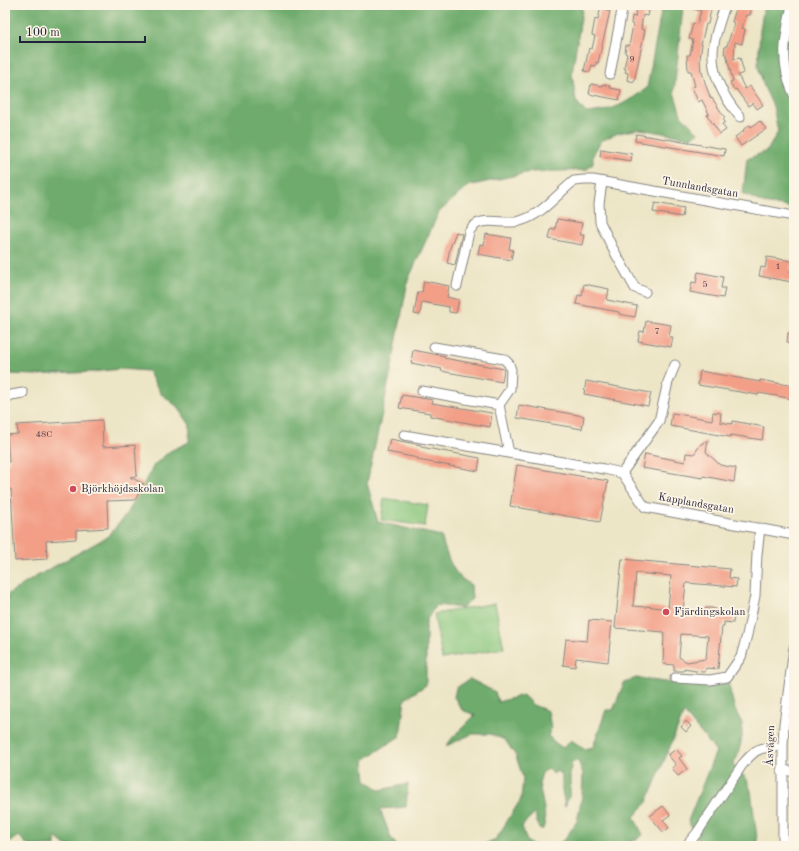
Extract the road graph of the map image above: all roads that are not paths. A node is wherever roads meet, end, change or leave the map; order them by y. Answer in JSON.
{"nodes":[{"id":1,"x":623,"y":5,"type":"edge"},
{"id":2,"x":725,"y":5,"type":"edge"},
{"id":3,"x":792,"y":5,"type":"edge"},
{"id":4,"x":610,"y":74,"type":"dead end"},
{"id":5,"x":794,"y":95,"type":"edge"},
{"id":6,"x":740,"y":117,"type":"dead end"},
{"id":7,"x":602,"y":182,"type":"junction"},
{"id":8,"x":794,"y":216,"type":"edge"},
{"id":9,"x":457,"y":286,"type":"dead end"},
{"id":10,"x":645,"y":292,"type":"dead end"},
{"id":11,"x":434,"y":347,"type":"dead end"},
{"id":12,"x":675,"y":365,"type":"dead end"},
{"id":13,"x":422,"y":391,"type":"dead end"},
{"id":14,"x":23,"y":393,"type":"dead end"},
{"id":15,"x":5,"y":400,"type":"edge"},
{"id":16,"x":500,"y":405,"type":"junction"},
{"id":17,"x":404,"y":435,"type":"dead end"},
{"id":18,"x":509,"y":453,"type":"junction"},
{"id":19,"x":622,"y":473,"type":"junction"},
{"id":20,"x":760,"y":528,"type":"junction"},
{"id":21,"x":794,"y":535,"type":"edge"},
{"id":22,"x":794,"y":648,"type":"edge"},
{"id":23,"x":676,"y":678,"type":"dead end"},
{"id":24,"x":775,"y":747,"type":"dead end"},
{"id":25,"x":782,"y":771,"type":"junction"},
{"id":26,"x":794,"y":771,"type":"edge"},
{"id":27,"x":686,"y":846,"type":"edge"},
{"id":28,"x":783,"y":846,"type":"edge"}],
"edges":[{"from":1,"to":4,"type":"street"},
{"from":2,"to":6,"type":"street"},
{"from":3,"to":5,"type":"street"},
{"from":7,"to":8,"type":"street","name":"Tunnlandsgatan"},
{"from":7,"to":9,"type":"street","name":"Tunnlandsgatan"},
{"from":7,"to":10,"type":"street"},
{"from":11,"to":16,"type":"street"},
{"from":12,"to":19,"type":"street"},
{"from":13,"to":16,"type":"street"},
{"from":14,"to":15,"type":"street"},
{"from":16,"to":18,"type":"street"},
{"from":17,"to":18,"type":"street"},
{"from":18,"to":19,"type":"street"},
{"from":19,"to":20,"type":"street","name":"Kapplandsgatan"},
{"from":20,"to":21,"type":"street","name":"Kapplandsgatan"},
{"from":20,"to":23,"type":"street"},
{"from":22,"to":25,"type":"street","name":"Åsvägen"},
{"from":24,"to":27,"type":"street"},
{"from":25,"to":26,"type":"street"},
{"from":25,"to":28,"type":"street","name":"Åsvägen"}]}
